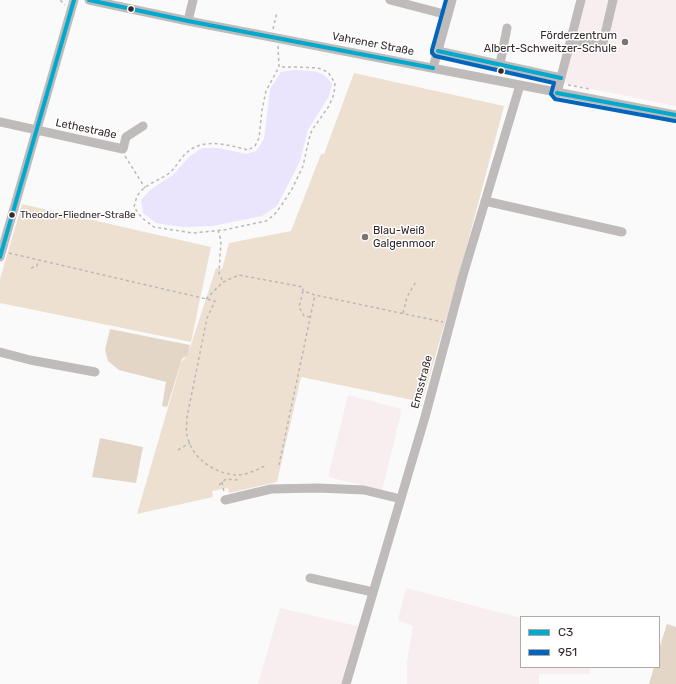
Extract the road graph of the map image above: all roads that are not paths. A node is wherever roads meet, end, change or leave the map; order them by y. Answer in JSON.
{"nodes":[{"id":1,"x":74,"y":0,"type":"edge"},
{"id":2,"x":89,"y":0,"type":"edge"},
{"id":3,"x":193,"y":0,"type":"edge"},
{"id":4,"x":390,"y":0,"type":"edge"},
{"id":5,"x":452,"y":0,"type":"edge"},
{"id":6,"x":580,"y":0,"type":"edge"},
{"id":7,"x":613,"y":0,"type":"edge"},
{"id":8,"x":448,"y":15,"type":"junction"},
{"id":9,"x":188,"y":21,"type":"junction"},
{"id":10,"x":507,"y":28,"type":"dead end"},
{"id":11,"x":571,"y":39,"type":"junction"},
{"id":12,"x":438,"y":51,"type":"junction"},
{"id":13,"x":500,"y":64,"type":"junction"},
{"id":14,"x":433,"y":68,"type":"junction"},
{"id":15,"x":560,"y":80,"type":"junction"},
{"id":16,"x":520,"y":85,"type":"junction"},
{"id":17,"x":558,"y":93,"type":"junction"},
{"id":18,"x":676,"y":115,"type":"edge"},
{"id":19,"x":0,"y":122,"type":"edge"},
{"id":20,"x":143,"y":126,"type":"dead end"},
{"id":21,"x":36,"y":130,"type":"junction"},
{"id":22,"x":485,"y":201,"type":"junction"},
{"id":23,"x":622,"y":232,"type":"dead end"},
{"id":24,"x":1,"y":254,"type":"edge"},
{"id":25,"x":0,"y":352,"type":"edge"},
{"id":26,"x":95,"y":372,"type":"dead end"},
{"id":27,"x":401,"y":499,"type":"junction"},
{"id":28,"x":226,"y":500,"type":"road end"},
{"id":29,"x":310,"y":578,"type":"dead end"},
{"id":30,"x":373,"y":592,"type":"junction"},
{"id":31,"x":346,"y":684,"type":"edge"}],
"edges":[{"from":1,"to":21,"type":"street"},
{"from":2,"to":9,"type":"street","name":"Vahrener Straße"},
{"from":3,"to":9,"type":"street"},
{"from":4,"to":8,"type":"street"},
{"from":5,"to":8,"type":"street"},
{"from":6,"to":11,"type":"street"},
{"from":7,"to":11,"type":"street"},
{"from":8,"to":12,"type":"street"},
{"from":9,"to":14,"type":"street","name":"Vahrener Straße"},
{"from":10,"to":13,"type":"street"},
{"from":11,"to":15,"type":"street"},
{"from":12,"to":13,"type":"street"},
{"from":12,"to":14,"type":"street"},
{"from":13,"to":15,"type":"street"},
{"from":14,"to":16,"type":"street","name":"Vahrener Straße"},
{"from":15,"to":17,"type":"street"},
{"from":16,"to":17,"type":"street","name":"Vahrener Straße"},
{"from":16,"to":22,"type":"street","name":"Emsstraße"},
{"from":17,"to":18,"type":"street","name":"Vahrener Straße"},
{"from":19,"to":21,"type":"street"},
{"from":20,"to":21,"type":"street","name":"Lethestraße"},
{"from":21,"to":24,"type":"street"},
{"from":22,"to":23,"type":"street"},
{"from":22,"to":27,"type":"street","name":"Emsstraße"},
{"from":25,"to":26,"type":"street"},
{"from":27,"to":28,"type":"street"},
{"from":27,"to":30,"type":"street","name":"Emsstraße"},
{"from":29,"to":30,"type":"street"},
{"from":30,"to":31,"type":"street","name":"Emsstraße"}]}
